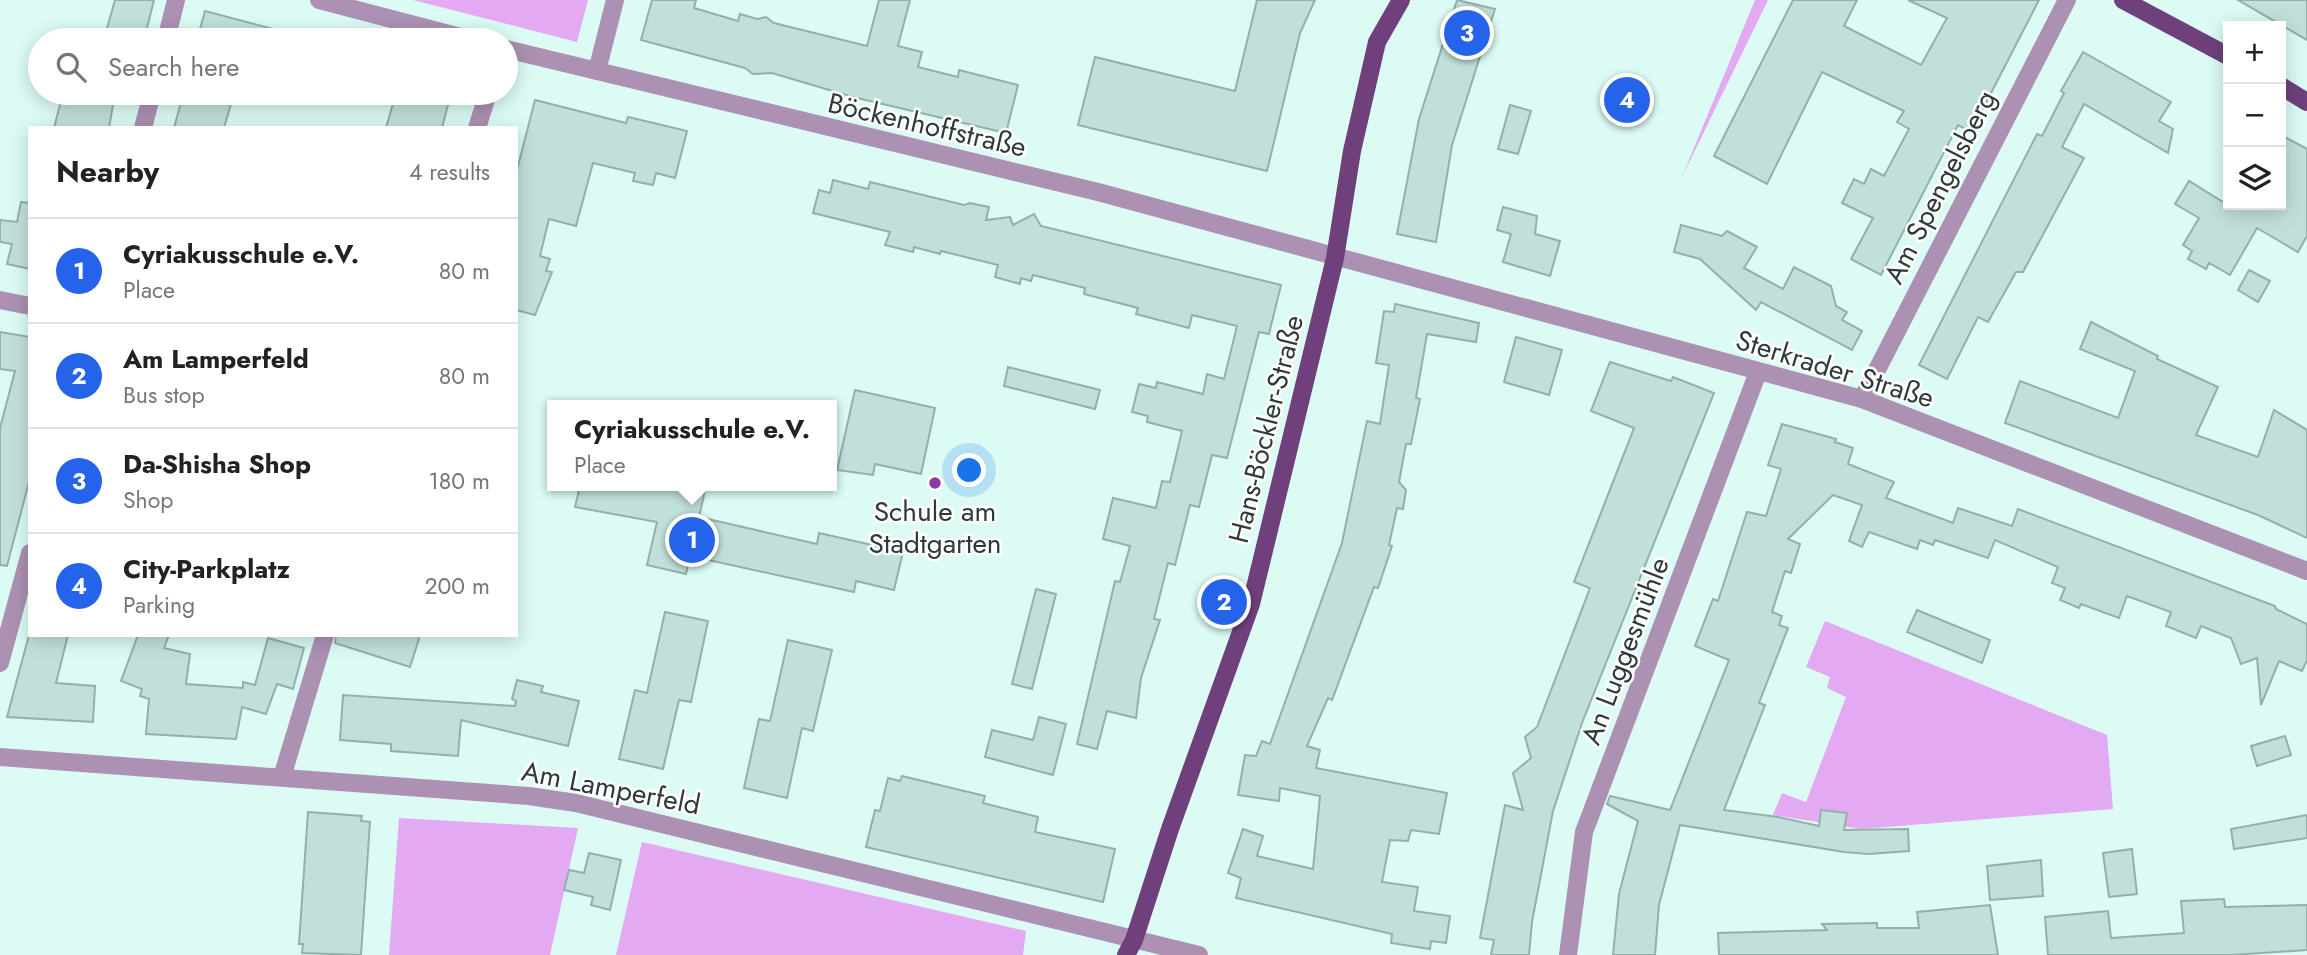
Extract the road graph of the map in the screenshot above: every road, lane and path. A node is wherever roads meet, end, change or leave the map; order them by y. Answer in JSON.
{"nodes":[{"id":1,"x":176,"y":0,"type":"edge"},
{"id":2,"x":319,"y":0,"type":"edge"},
{"id":3,"x":615,"y":0,"type":"edge"},
{"id":4,"x":1395,"y":0,"type":"edge"},
{"id":5,"x":1401,"y":0,"type":"edge"},
{"id":6,"x":2067,"y":0,"type":"edge"},
{"id":7,"x":2123,"y":0,"type":"edge"},
{"id":8,"x":1385,"y":26,"type":"junction"},
{"id":9,"x":169,"y":28,"type":"edge"},
{"id":10,"x":426,"y":28,"type":"edge"},
{"id":11,"x":518,"y":52,"type":"edge"},
{"id":12,"x":2223,"y":53,"type":"edge"},
{"id":13,"x":597,"y":71,"type":"junction"},
{"id":14,"x":2286,"y":89,"type":"edge"},
{"id":15,"x":2307,"y":102,"type":"edge"},
{"id":16,"x":149,"y":105,"type":"edge"},
{"id":17,"x":484,"y":105,"type":"edge"},
{"id":18,"x":144,"y":126,"type":"edge"},
{"id":19,"x":478,"y":126,"type":"edge"},
{"id":20,"x":1335,"y":258,"type":"junction"},
{"id":21,"x":0,"y":300,"type":"edge"},
{"id":22,"x":28,"y":306,"type":"edge"},
{"id":23,"x":1759,"y":372,"type":"junction"},
{"id":24,"x":1862,"y":399,"type":"junction"},
{"id":25,"x":28,"y":560,"type":"edge"},
{"id":26,"x":2307,"y":571,"type":"edge"},
{"id":27,"x":324,"y":637,"type":"edge"},
{"id":28,"x":0,"y":663,"type":"edge"},
{"id":29,"x":0,"y":757,"type":"edge"},
{"id":30,"x":282,"y":777,"type":"junction"},
{"id":31,"x":1130,"y":948,"type":"edge"},
{"id":32,"x":1199,"y":955,"type":"edge"},
{"id":33,"x":1568,"y":955,"type":"edge"}],
"edges":[{"from":1,"to":9,"type":"street"},
{"from":2,"to":10,"type":"street"},
{"from":3,"to":13,"type":"street"},
{"from":4,"to":8,"type":"main road","name":"Hans-Böckler-Straße"},
{"from":5,"to":8,"type":"main road","name":"Hans-Böckler-Straße"},
{"from":6,"to":24,"type":"street","name":"Am Spengelsberg"},
{"from":7,"to":12,"type":"main road"},
{"from":8,"to":20,"type":"main road","name":"Hans-Böckler-Straße"},
{"from":11,"to":13,"type":"street","name":"Böckenhoffstraße"},
{"from":13,"to":20,"type":"street","name":"Böckenhoffstraße"},
{"from":14,"to":15,"type":"main road"},
{"from":16,"to":18,"type":"street"},
{"from":17,"to":19,"type":"street"},
{"from":20,"to":23,"type":"street","name":"Sterkrader Straße"},
{"from":20,"to":31,"type":"main road","name":"Hans-Böckler-Straße"},
{"from":21,"to":22,"type":"street"},
{"from":23,"to":24,"type":"street","name":"Sterkrader Straße"},
{"from":23,"to":33,"type":"street","name":"An Luggesmühle"},
{"from":24,"to":26,"type":"street","name":"Sterkrader Straße"},
{"from":25,"to":28,"type":"street"},
{"from":27,"to":30,"type":"street"},
{"from":29,"to":30,"type":"street","name":"Am Lamperfeld"},
{"from":30,"to":31,"type":"street","name":"Am Lamperfeld"},
{"from":31,"to":32,"type":"street","name":"Am Lamperfeld"}]}
